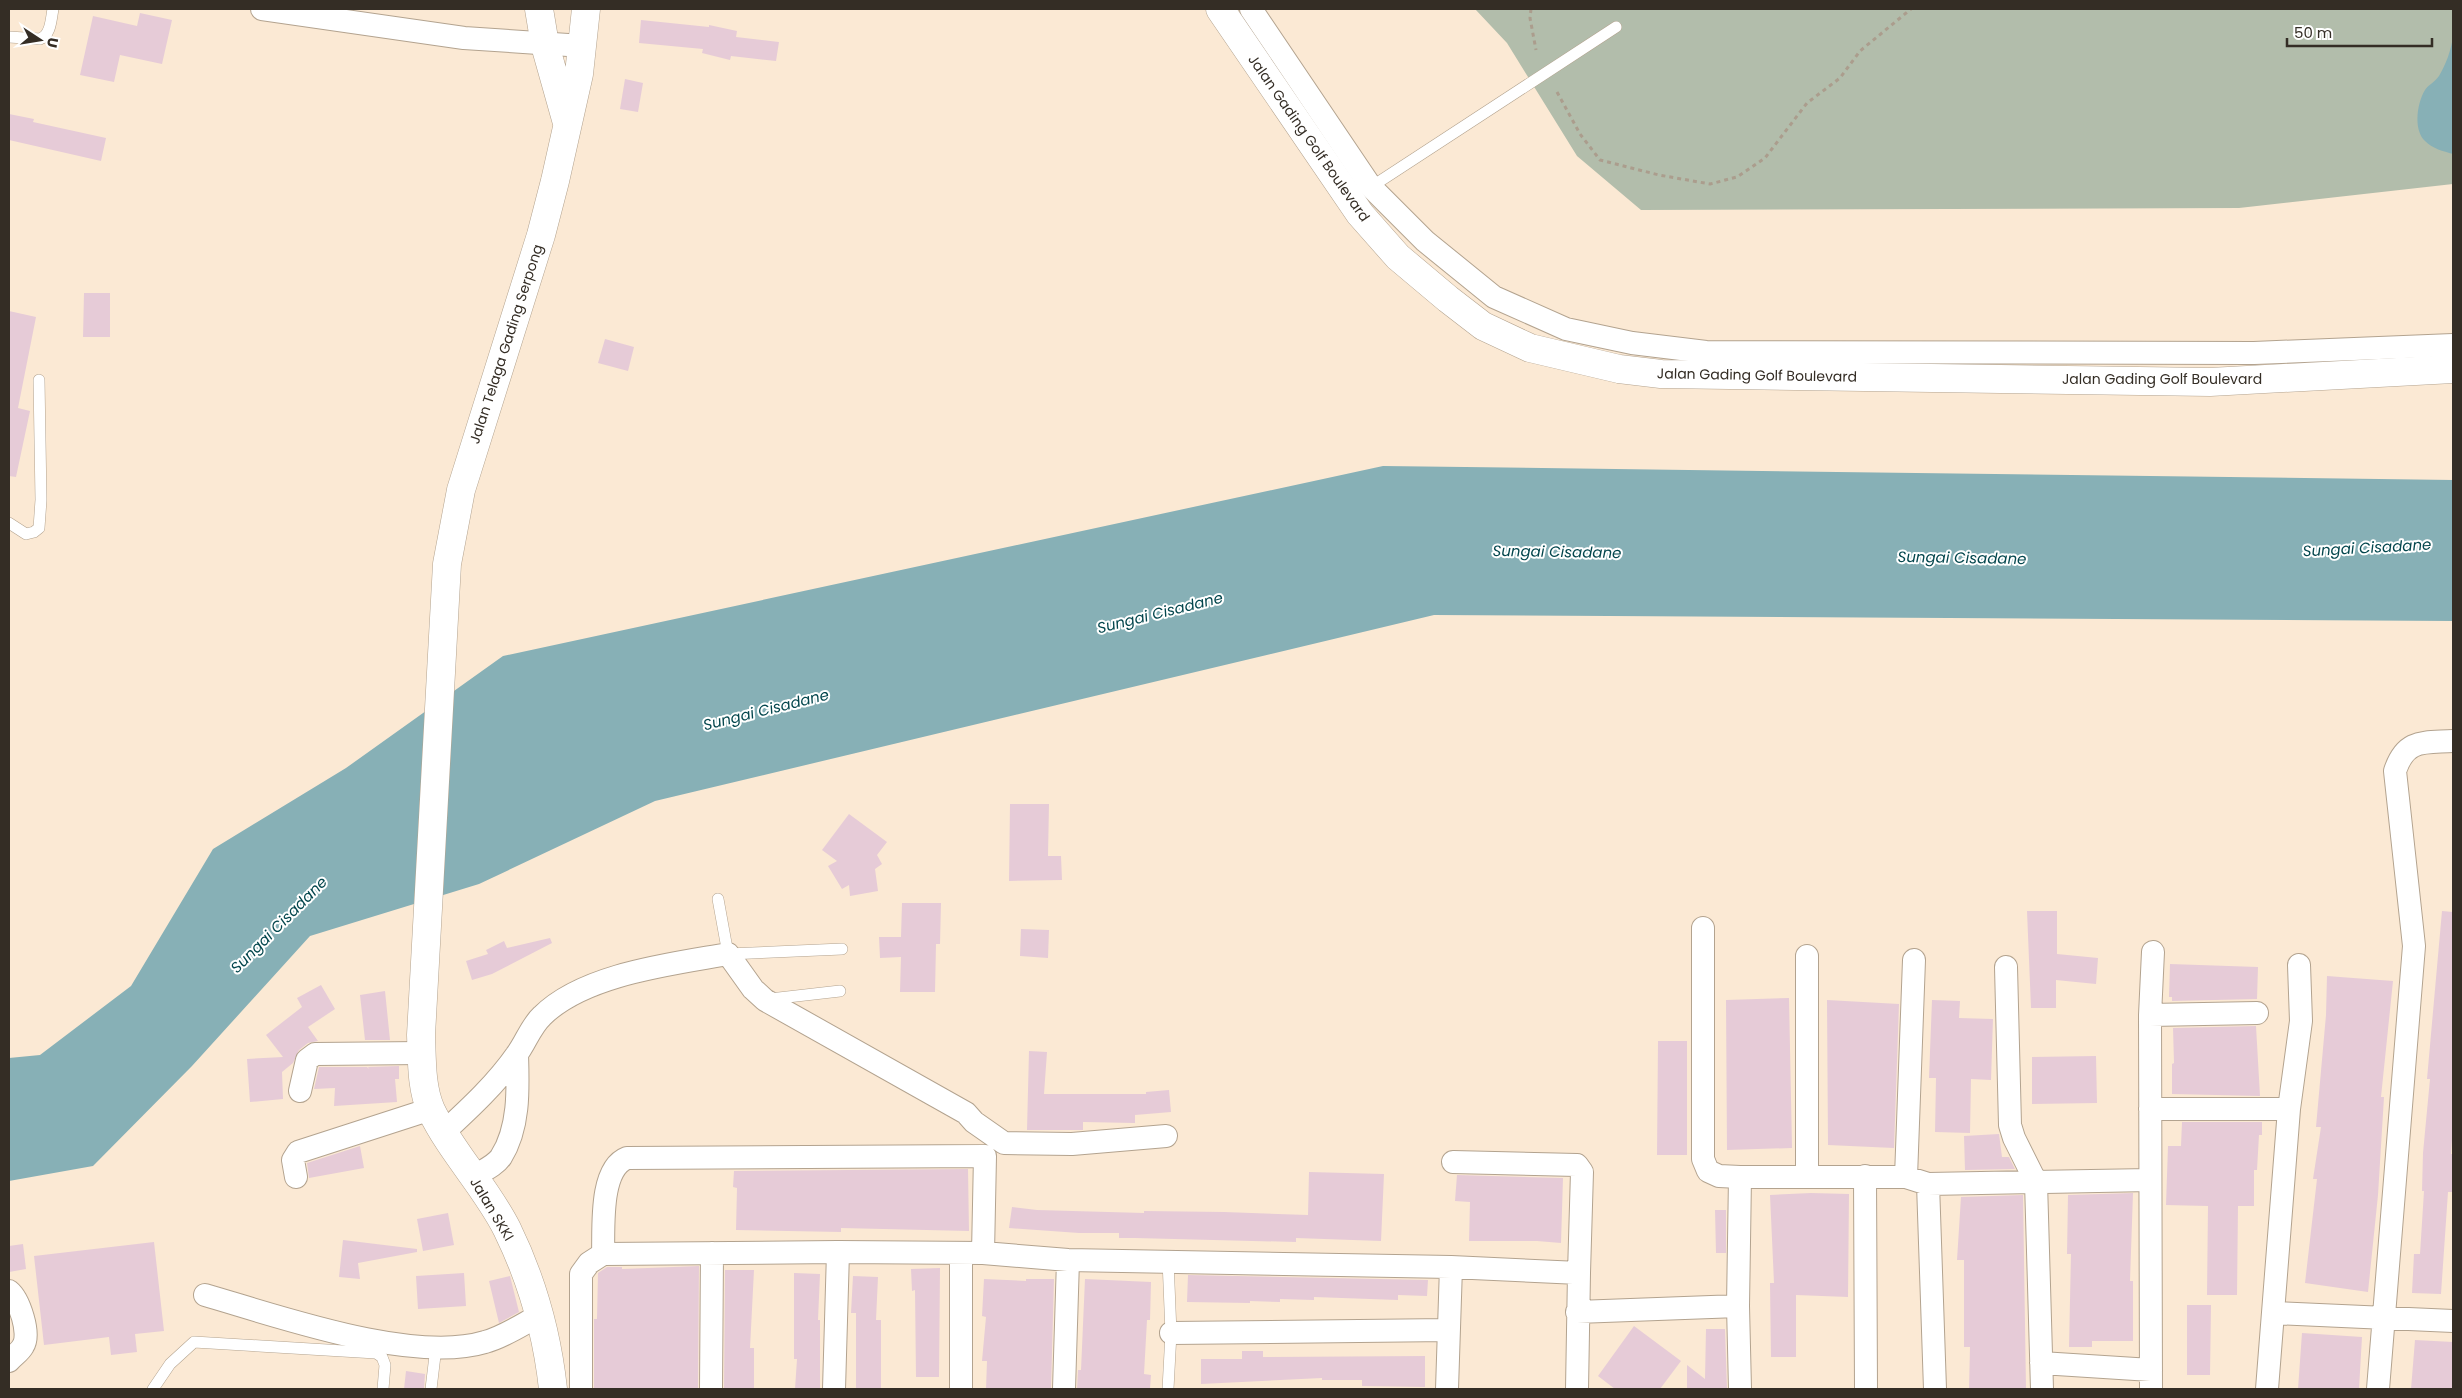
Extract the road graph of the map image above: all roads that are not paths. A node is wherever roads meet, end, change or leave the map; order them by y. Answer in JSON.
{"nodes":[{"id":1,"x":53,"y":9,"type":"edge"},
{"id":2,"x":262,"y":9,"type":"edge"},
{"id":3,"x":539,"y":9,"type":"edge"},
{"id":4,"x":586,"y":9,"type":"edge"},
{"id":5,"x":1220,"y":9,"type":"edge"},
{"id":6,"x":1251,"y":9,"type":"edge"},
{"id":7,"x":1616,"y":27,"type":"dead end"},
{"id":8,"x":9,"y":37,"type":"edge"},
{"id":9,"x":545,"y":45,"type":"junction"},
{"id":10,"x":583,"y":46,"type":"junction"},
{"id":11,"x":567,"y":123,"type":"junction"},
{"id":12,"x":1370,"y":187,"type":"junction"},
{"id":13,"x":2453,"y":345,"type":"edge"},
{"id":14,"x":2453,"y":370,"type":"edge"},
{"id":15,"x":39,"y":380,"type":"dead end"},
{"id":16,"x":9,"y":523,"type":"edge"},
{"id":17,"x":2453,"y":741,"type":"edge"},
{"id":18,"x":718,"y":899,"type":"dead end"},
{"id":19,"x":1703,"y":928,"type":"dead end"},
{"id":20,"x":842,"y":949,"type":"dead end"},
{"id":21,"x":2153,"y":952,"type":"dead end"},
{"id":22,"x":728,"y":954,"type":"junction"},
{"id":23,"x":1807,"y":956,"type":"dead end"},
{"id":24,"x":1914,"y":960,"type":"dead end"},
{"id":25,"x":2299,"y":965,"type":"dead end"},
{"id":26,"x":2006,"y":967,"type":"dead end"},
{"id":27,"x":840,"y":991,"type":"dead end"},
{"id":28,"x":765,"y":1000,"type":"junction"},
{"id":29,"x":2257,"y":1013,"type":"dead end"},
{"id":30,"x":2150,"y":1015,"type":"junction"},
{"id":31,"x":422,"y":1044,"type":"junction"},
{"id":32,"x":517,"y":1054,"type":"junction"},
{"id":33,"x":300,"y":1091,"type":"dead end"},
{"id":34,"x":2150,"y":1109,"type":"junction"},
{"id":35,"x":2288,"y":1109,"type":"junction"},
{"id":36,"x":437,"y":1120,"type":"junction"},
{"id":37,"x":1166,"y":1136,"type":"dead end"},
{"id":38,"x":1453,"y":1162,"type":"dead end"},
{"id":39,"x":296,"y":1176,"type":"dead end"},
{"id":40,"x":1807,"y":1176,"type":"junction"},
{"id":41,"x":1865,"y":1176,"type":"junction"},
{"id":42,"x":473,"y":1177,"type":"junction"},
{"id":43,"x":1740,"y":1177,"type":"junction"},
{"id":44,"x":1906,"y":1177,"type":"junction"},
{"id":45,"x":2150,"y":1180,"type":"junction"},
{"id":46,"x":2036,"y":1182,"type":"junction"},
{"id":47,"x":1928,"y":1184,"type":"junction"},
{"id":48,"x":838,"y":1252,"type":"junction"},
{"id":49,"x":712,"y":1253,"type":"junction"},
{"id":50,"x":984,"y":1253,"type":"junction"},
{"id":51,"x":603,"y":1254,"type":"junction"},
{"id":52,"x":961,"y":1254,"type":"junction"},
{"id":53,"x":1068,"y":1260,"type":"junction"},
{"id":54,"x":1168,"y":1260,"type":"junction"},
{"id":55,"x":1451,"y":1267,"type":"junction"},
{"id":56,"x":1579,"y":1274,"type":"junction"},
{"id":57,"x":9,"y":1291,"type":"edge"},
{"id":58,"x":205,"y":1295,"type":"dead end"},
{"id":59,"x":1738,"y":1306,"type":"junction"},
{"id":60,"x":1578,"y":1312,"type":"junction"},
{"id":61,"x":2274,"y":1313,"type":"junction"},
{"id":62,"x":540,"y":1315,"type":"junction"},
{"id":63,"x":2384,"y":1319,"type":"junction"},
{"id":64,"x":2453,"y":1321,"type":"edge"},
{"id":65,"x":1448,"y":1330,"type":"junction"},
{"id":66,"x":1171,"y":1332,"type":"junction"},
{"id":67,"x":436,"y":1347,"type":"junction"},
{"id":68,"x":9,"y":1360,"type":"edge"},
{"id":69,"x":2041,"y":1363,"type":"junction"},
{"id":70,"x":2151,"y":1380,"type":"edge"},
{"id":71,"x":153,"y":1389,"type":"edge"},
{"id":72,"x":383,"y":1389,"type":"edge"},
{"id":73,"x":431,"y":1389,"type":"edge"},
{"id":74,"x":553,"y":1389,"type":"edge"},
{"id":75,"x":581,"y":1389,"type":"edge"},
{"id":76,"x":711,"y":1389,"type":"edge"},
{"id":77,"x":834,"y":1389,"type":"edge"},
{"id":78,"x":961,"y":1389,"type":"edge"},
{"id":79,"x":1064,"y":1389,"type":"edge"},
{"id":80,"x":1168,"y":1389,"type":"edge"},
{"id":81,"x":1447,"y":1389,"type":"edge"},
{"id":82,"x":1577,"y":1389,"type":"edge"},
{"id":83,"x":1740,"y":1389,"type":"edge"},
{"id":84,"x":1866,"y":1389,"type":"edge"},
{"id":85,"x":1935,"y":1389,"type":"edge"},
{"id":86,"x":2042,"y":1389,"type":"edge"},
{"id":87,"x":2267,"y":1389,"type":"edge"},
{"id":88,"x":2378,"y":1389,"type":"edge"}],
"edges":[{"from":1,"to":8,"type":"lane"},
{"from":2,"to":9,"type":"street"},
{"from":3,"to":9,"type":"main road","name":"Jalan Telaga Gading Serpong"},
{"from":4,"to":10,"type":"main road","name":"Jalan Telaga Gading Serpong"},
{"from":5,"to":14,"type":"main road","name":"Jalan Gading Golf Boulevard"},
{"from":6,"to":12,"type":"street","name":"Jalan Gading Golf Boulevard"},
{"from":7,"to":12,"type":"lane"},
{"from":9,"to":10,"type":"street"},
{"from":9,"to":11,"type":"main road","name":"Jalan Telaga Gading Serpong"},
{"from":10,"to":11,"type":"main road","name":"Jalan Telaga Gading Serpong"},
{"from":11,"to":31,"type":"main road","name":"Jalan Telaga Gading Serpong"},
{"from":12,"to":13,"type":"street","name":"Jalan Gading Golf Boulevard"},
{"from":15,"to":16,"type":"lane"},
{"from":17,"to":63,"type":"street"},
{"from":18,"to":22,"type":"lane"},
{"from":19,"to":43,"type":"street"},
{"from":20,"to":22,"type":"lane"},
{"from":21,"to":30,"type":"street"},
{"from":22,"to":28,"type":"street"},
{"from":22,"to":32,"type":"street"},
{"from":23,"to":40,"type":"street"},
{"from":24,"to":44,"type":"street"},
{"from":25,"to":35,"type":"street"},
{"from":26,"to":46,"type":"street"},
{"from":27,"to":28,"type":"lane"},
{"from":28,"to":37,"type":"street"},
{"from":29,"to":30,"type":"street"},
{"from":30,"to":34,"type":"street"},
{"from":31,"to":33,"type":"street"},
{"from":31,"to":36,"type":"main road","name":"Jalan SKKI"},
{"from":32,"to":36,"type":"street"},
{"from":32,"to":42,"type":"street"},
{"from":34,"to":35,"type":"street"},
{"from":34,"to":45,"type":"street"},
{"from":35,"to":61,"type":"street"},
{"from":36,"to":39,"type":"street"},
{"from":36,"to":42,"type":"main road","name":"Jalan SKKI"},
{"from":38,"to":56,"type":"street"},
{"from":40,"to":41,"type":"street"},
{"from":40,"to":43,"type":"street"},
{"from":41,"to":44,"type":"street"},
{"from":41,"to":84,"type":"street"},
{"from":42,"to":62,"type":"main road","name":"Jalan SKKI"},
{"from":43,"to":59,"type":"street"},
{"from":44,"to":47,"type":"street"},
{"from":45,"to":46,"type":"street"},
{"from":45,"to":70,"type":"street"},
{"from":46,"to":47,"type":"street"},
{"from":46,"to":69,"type":"street"},
{"from":47,"to":85,"type":"street"},
{"from":48,"to":49,"type":"street"},
{"from":48,"to":52,"type":"street"},
{"from":48,"to":77,"type":"street"},
{"from":49,"to":51,"type":"street"},
{"from":49,"to":76,"type":"street"},
{"from":50,"to":51,"type":"street"},
{"from":50,"to":52,"type":"street"},
{"from":50,"to":53,"type":"street"},
{"from":51,"to":75,"type":"street"},
{"from":52,"to":78,"type":"street"},
{"from":53,"to":54,"type":"street"},
{"from":53,"to":79,"type":"street"},
{"from":54,"to":55,"type":"street"},
{"from":54,"to":66,"type":"lane"},
{"from":55,"to":56,"type":"street"},
{"from":55,"to":65,"type":"street"},
{"from":56,"to":60,"type":"street"},
{"from":57,"to":68,"type":"street"},
{"from":58,"to":67,"type":"street"},
{"from":59,"to":60,"type":"street"},
{"from":59,"to":83,"type":"street"},
{"from":60,"to":82,"type":"street"},
{"from":61,"to":63,"type":"street"},
{"from":61,"to":87,"type":"street"},
{"from":62,"to":67,"type":"street"},
{"from":62,"to":74,"type":"main road","name":"Jalan SKKI"},
{"from":63,"to":64,"type":"street"},
{"from":63,"to":88,"type":"street"},
{"from":65,"to":66,"type":"street"},
{"from":65,"to":81,"type":"street"},
{"from":66,"to":80,"type":"lane"},
{"from":67,"to":73,"type":"lane"},
{"from":69,"to":70,"type":"street"},
{"from":69,"to":86,"type":"street"},
{"from":71,"to":72,"type":"lane"}]}
